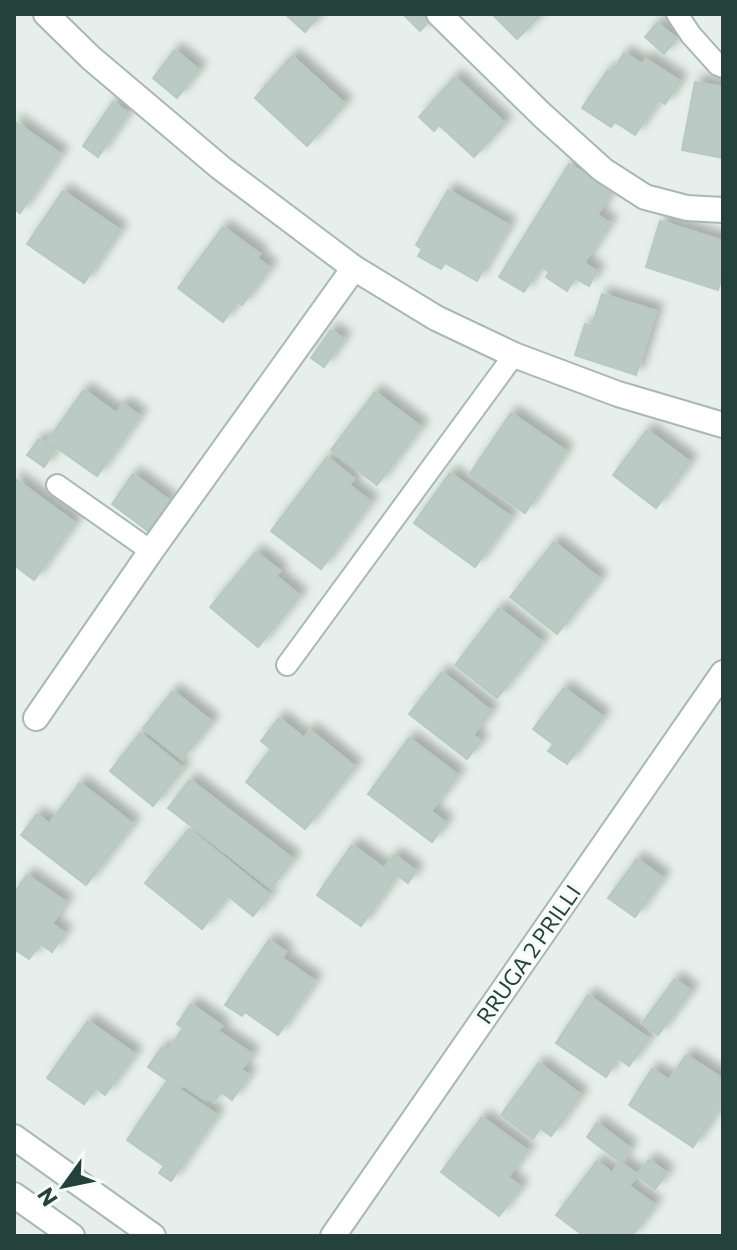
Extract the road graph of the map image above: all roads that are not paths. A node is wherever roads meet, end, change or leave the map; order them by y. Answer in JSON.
{"nodes":[{"id":1,"x":46,"y":14,"type":"edge"},
{"id":2,"x":439,"y":14,"type":"edge"},
{"id":3,"x":677,"y":14,"type":"edge"},
{"id":4,"x":723,"y":67,"type":"edge"},
{"id":5,"x":723,"y":210,"type":"edge"},
{"id":6,"x":354,"y":268,"type":"junction"},
{"id":7,"x":514,"y":355,"type":"junction"},
{"id":8,"x":723,"y":425,"type":"edge"},
{"id":9,"x":57,"y":485,"type":"dead end"},
{"id":10,"x":151,"y":551,"type":"junction"},
{"id":11,"x":287,"y":665,"type":"dead end"},
{"id":12,"x":723,"y":673,"type":"edge"},
{"id":13,"x":36,"y":718,"type":"dead end"},
{"id":14,"x":14,"y":1137,"type":"edge"},
{"id":15,"x":14,"y":1195,"type":"edge"},
{"id":16,"x":72,"y":1236,"type":"edge"},
{"id":17,"x":153,"y":1236,"type":"edge"},
{"id":18,"x":333,"y":1236,"type":"edge"}],
"edges":[{"from":1,"to":6,"type":"street"},
{"from":2,"to":5,"type":"street"},
{"from":3,"to":4,"type":"lane"},
{"from":6,"to":7,"type":"street"},
{"from":6,"to":10,"type":"street"},
{"from":7,"to":8,"type":"street"},
{"from":7,"to":11,"type":"lane"},
{"from":9,"to":10,"type":"lane"},
{"from":10,"to":13,"type":"street"},
{"from":12,"to":18,"type":"street","name":"RRUGA 2 PRILLI"},
{"from":14,"to":17,"type":"street"},
{"from":15,"to":16,"type":"street"}]}
